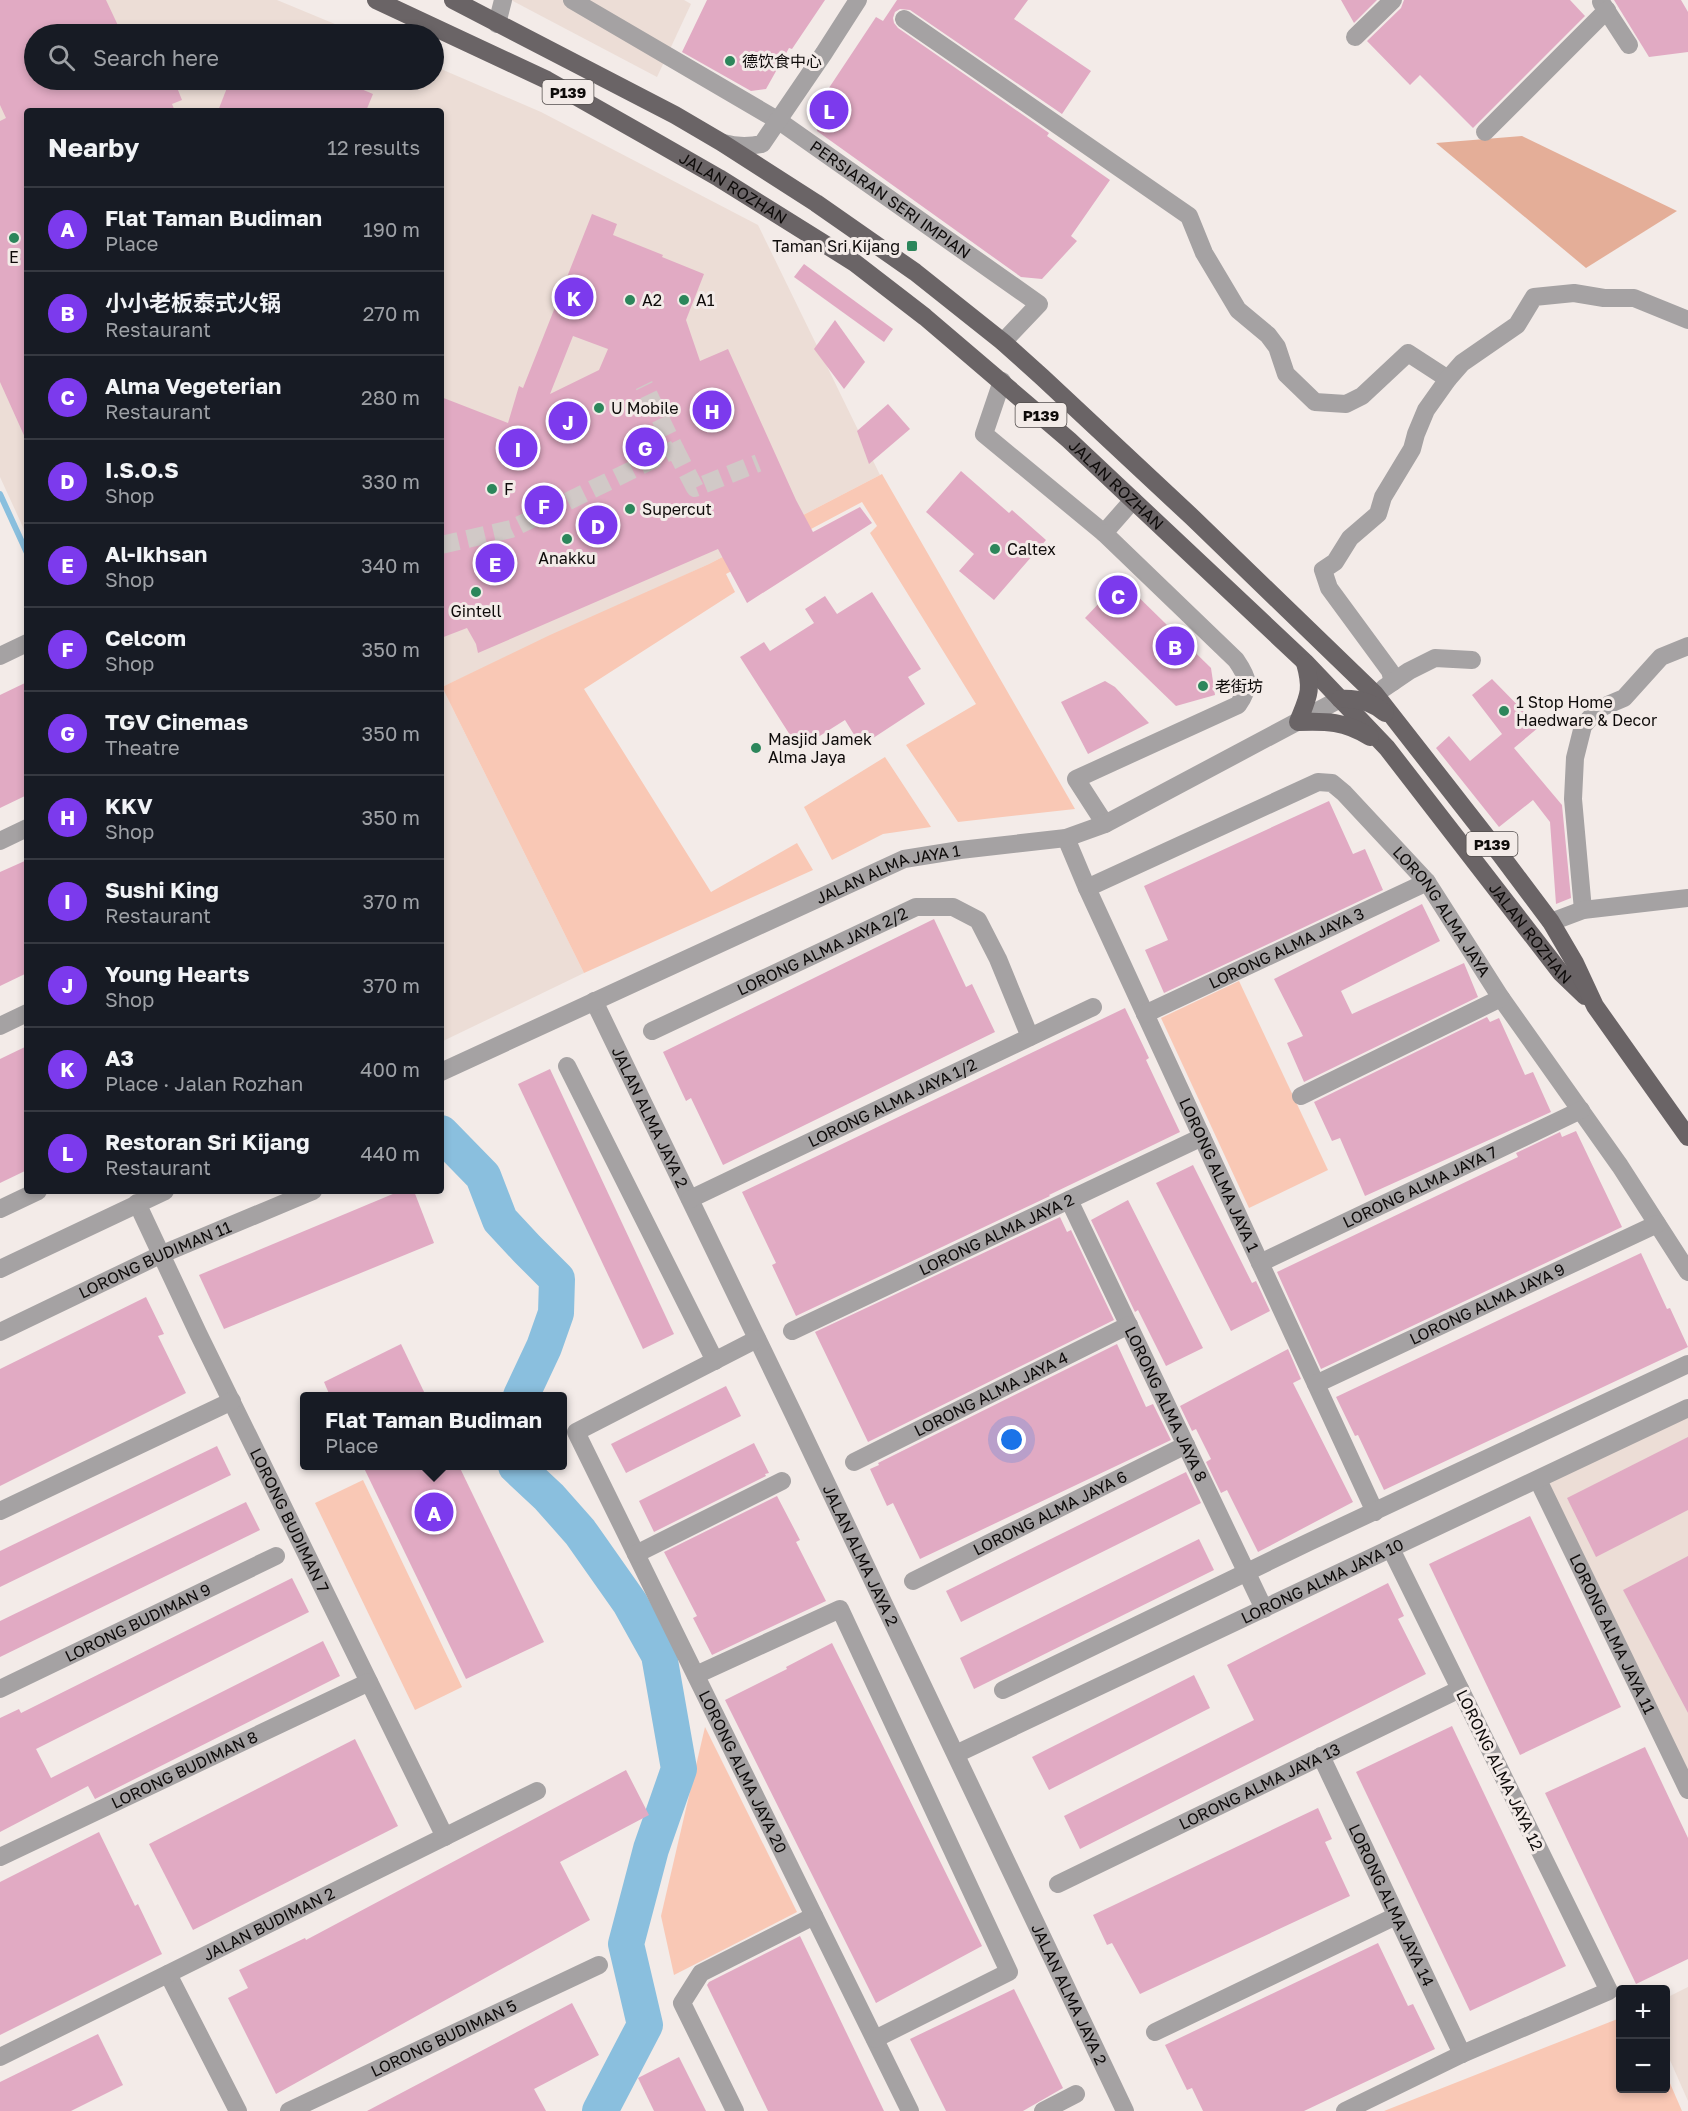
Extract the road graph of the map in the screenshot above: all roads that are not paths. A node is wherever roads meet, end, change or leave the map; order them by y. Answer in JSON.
{"nodes":[{"id":1,"x":376,"y":0,"type":"edge"},
{"id":2,"x":453,"y":0,"type":"edge"},
{"id":3,"x":503,"y":0,"type":"edge"},
{"id":4,"x":572,"y":0,"type":"edge"},
{"id":5,"x":858,"y":0,"type":"edge"},
{"id":6,"x":1393,"y":0,"type":"edge"},
{"id":7,"x":1603,"y":5,"type":"edge"},
{"id":8,"x":904,"y":18,"type":"dead end"},
{"id":9,"x":427,"y":24,"type":"edge"},
{"id":10,"x":497,"y":24,"type":"junction"},
{"id":11,"x":444,"y":32,"type":"edge"},
{"id":12,"x":1354,"y":37,"type":"dead end"},
{"id":13,"x":1629,"y":45,"type":"dead end"},
{"id":14,"x":779,"y":121,"type":"junction"},
{"id":15,"x":1485,"y":132,"type":"dead end"},
{"id":16,"x":721,"y":142,"type":"junction"},
{"id":17,"x":762,"y":144,"type":"junction"},
{"id":18,"x":772,"y":174,"type":"junction"},
{"id":19,"x":1688,"y":320,"type":"edge"},
{"id":20,"x":1003,"y":342,"type":"junction"},
{"id":21,"x":1448,"y":379,"type":"junction"},
{"id":22,"x":1002,"y":381,"type":"junction"},
{"id":23,"x":1133,"y":500,"type":"junction"},
{"id":24,"x":1104,"y":533,"type":"junction"},
{"id":25,"x":1322,"y":640,"type":"junction"},
{"id":26,"x":24,"y":644,"type":"edge"},
{"id":27,"x":1688,"y":646,"type":"edge"},
{"id":28,"x":0,"y":656,"type":"edge"},
{"id":29,"x":1472,"y":660,"type":"dead end"},
{"id":30,"x":1305,"y":662,"type":"junction"},
{"id":31,"x":1393,"y":681,"type":"junction"},
{"id":32,"x":1375,"y":694,"type":"junction"},
{"id":33,"x":1340,"y":699,"type":"junction"},
{"id":34,"x":1298,"y":722,"type":"junction"},
{"id":35,"x":1396,"y":722,"type":"junction"},
{"id":36,"x":1387,"y":748,"type":"junction"},
{"id":37,"x":1105,"y":824,"type":"junction"},
{"id":38,"x":24,"y":829,"type":"edge"},
{"id":39,"x":1066,"y":838,"type":"junction"},
{"id":40,"x":0,"y":841,"type":"edge"},
{"id":41,"x":1427,"y":882,"type":"junction"},
{"id":42,"x":1087,"y":888,"type":"junction"},
{"id":43,"x":1688,"y":898,"type":"edge"},
{"id":44,"x":1583,"y":910,"type":"junction"},
{"id":45,"x":1551,"y":922,"type":"junction"},
{"id":46,"x":1501,"y":998,"type":"junction"},
{"id":47,"x":594,"y":1001,"type":"junction"},
{"id":48,"x":1595,"y":1006,"type":"junction"},
{"id":49,"x":1094,"y":1007,"type":"dead end"},
{"id":50,"x":24,"y":1014,"type":"edge"},
{"id":51,"x":1145,"y":1014,"type":"junction"},
{"id":52,"x":0,"y":1026,"type":"edge"},
{"id":53,"x":652,"y":1031,"type":"dead end"},
{"id":54,"x":1030,"y":1036,"type":"junction"},
{"id":55,"x":567,"y":1066,"type":"dead end"},
{"id":56,"x":444,"y":1071,"type":"edge"},
{"id":57,"x":1302,"y":1096,"type":"dead end"},
{"id":58,"x":1581,"y":1110,"type":"junction"},
{"id":59,"x":1202,"y":1137,"type":"junction"},
{"id":60,"x":1688,"y":1137,"type":"edge"},
{"id":61,"x":32,"y":1194,"type":"edge"},
{"id":62,"x":158,"y":1194,"type":"edge"},
{"id":63,"x":306,"y":1194,"type":"edge"},
{"id":64,"x":690,"y":1199,"type":"junction"},
{"id":65,"x":1069,"y":1200,"type":"junction"},
{"id":66,"x":137,"y":1203,"type":"junction"},
{"id":67,"x":0,"y":1209,"type":"edge"},
{"id":68,"x":1657,"y":1224,"type":"junction"},
{"id":69,"x":160,"y":1255,"type":"junction"},
{"id":70,"x":1260,"y":1263,"type":"junction"},
{"id":71,"x":0,"y":1269,"type":"edge"},
{"id":72,"x":1688,"y":1272,"type":"edge"},
{"id":73,"x":1128,"y":1324,"type":"junction"},
{"id":74,"x":792,"y":1331,"type":"dead end"},
{"id":75,"x":0,"y":1332,"type":"edge"},
{"id":76,"x":757,"y":1340,"type":"junction"},
{"id":77,"x":715,"y":1361,"type":"junction"},
{"id":78,"x":1688,"y":1364,"type":"edge"},
{"id":79,"x":1316,"y":1384,"type":"junction"},
{"id":80,"x":232,"y":1401,"type":"junction"},
{"id":81,"x":1688,"y":1408,"type":"edge"},
{"id":82,"x":1186,"y":1446,"type":"junction"},
{"id":83,"x":854,"y":1462,"type":"dead end"},
{"id":84,"x":1538,"y":1480,"type":"junction"},
{"id":85,"x":782,"y":1481,"type":"dead end"},
{"id":86,"x":0,"y":1511,"type":"edge"},
{"id":87,"x":1375,"y":1512,"type":"junction"},
{"id":88,"x":1391,"y":1549,"type":"junction"},
{"id":89,"x":636,"y":1554,"type":"junction"},
{"id":90,"x":276,"y":1556,"type":"dead end"},
{"id":91,"x":1246,"y":1572,"type":"junction"},
{"id":92,"x":913,"y":1581,"type":"dead end"},
{"id":93,"x":1264,"y":1609,"type":"junction"},
{"id":94,"x":696,"y":1675,"type":"junction"},
{"id":95,"x":369,"y":1682,"type":"junction"},
{"id":96,"x":0,"y":1689,"type":"edge"},
{"id":97,"x":1460,"y":1689,"type":"junction"},
{"id":98,"x":1003,"y":1690,"type":"dead end"},
{"id":99,"x":956,"y":1754,"type":"junction"},
{"id":100,"x":1321,"y":1756,"type":"junction"},
{"id":101,"x":1688,"y":1790,"type":"edge"},
{"id":102,"x":537,"y":1791,"type":"dead end"},
{"id":103,"x":445,"y":1837,"type":"junction"},
{"id":104,"x":0,"y":1857,"type":"edge"},
{"id":105,"x":1058,"y":1884,"type":"dead end"},
{"id":106,"x":814,"y":1916,"type":"junction"},
{"id":107,"x":1396,"y":1916,"type":"junction"},
{"id":108,"x":599,"y":1965,"type":"dead end"},
{"id":109,"x":168,"y":1974,"type":"junction"},
{"id":110,"x":1155,"y":2032,"type":"dead end"},
{"id":111,"x":875,"y":2039,"type":"junction"},
{"id":112,"x":1462,"y":2054,"type":"junction"},
{"id":113,"x":0,"y":2057,"type":"edge"},
{"id":114,"x":1076,"y":2094,"type":"dead end"},
{"id":115,"x":238,"y":2111,"type":"edge"},
{"id":116,"x":289,"y":2111,"type":"edge"},
{"id":117,"x":735,"y":2111,"type":"edge"},
{"id":118,"x":910,"y":2111,"type":"edge"},
{"id":119,"x":1043,"y":2111,"type":"edge"},
{"id":120,"x":1125,"y":2111,"type":"edge"},
{"id":121,"x":1346,"y":2111,"type":"edge"}],
"edges":[{"from":1,"to":9,"type":"main road","name":"JALAN ROZHAN","number":"P139"},
{"from":2,"to":10,"type":"main road","name":"JALAN ROZHAN","number":"P139"},
{"from":3,"to":10,"type":"street"},
{"from":4,"to":14,"type":"street","name":"PERSIARAN SERI IMPIAN"},
{"from":5,"to":14,"type":"street"},
{"from":6,"to":12,"type":"street"},
{"from":7,"to":13,"type":"street"},
{"from":7,"to":15,"type":"street"},
{"from":8,"to":21,"type":"street"},
{"from":10,"to":16,"type":"main road","name":"JALAN ROZHAN","number":"P139"},
{"from":11,"to":22,"type":"main road","name":"JALAN ROZHAN","number":"P139"},
{"from":14,"to":17,"type":"street"},
{"from":14,"to":20,"type":"street","name":"PERSIARAN SERI IMPIAN"},
{"from":16,"to":17,"type":"street"},
{"from":16,"to":18,"type":"main road","name":"JALAN ROZHAN","number":"P139"},
{"from":17,"to":18,"type":"street"},
{"from":18,"to":20,"type":"main road","name":"JALAN ROZHAN","number":"P139"},
{"from":19,"to":21,"type":"street"},
{"from":20,"to":25,"type":"main road","name":"JALAN ROZHAN","number":"P139"},
{"from":21,"to":31,"type":"street"},
{"from":22,"to":23,"type":"main road","name":"JALAN ROZHAN","number":"P139"},
{"from":22,"to":24,"type":"street"},
{"from":23,"to":24,"type":"street"},
{"from":23,"to":30,"type":"main road","name":"JALAN ROZHAN","number":"P139"},
{"from":24,"to":37,"type":"street"},
{"from":25,"to":32,"type":"main road","name":"JALAN ROZHAN","number":"P139"},
{"from":25,"to":33,"type":"main road"},
{"from":26,"to":28,"type":"street"},
{"from":27,"to":44,"type":"street"},
{"from":29,"to":31,"type":"street"},
{"from":30,"to":33,"type":"main road","name":"JALAN ROZHAN","number":"P139"},
{"from":30,"to":34,"type":"main road"},
{"from":31,"to":32,"type":"street"},
{"from":32,"to":35,"type":"main road","name":"JALAN ROZHAN","number":"P139"},
{"from":33,"to":34,"type":"street","name":"JALAN ALMA JAYA 1"},
{"from":33,"to":35,"type":"main road"},
{"from":33,"to":36,"type":"main road","name":"JALAN ROZHAN","number":"P139"},
{"from":34,"to":36,"type":"main road"},
{"from":34,"to":37,"type":"street","name":"JALAN ALMA JAYA 1"},
{"from":35,"to":45,"type":"main road","name":"JALAN ROZHAN","number":"P139"},
{"from":36,"to":48,"type":"main road","name":"JALAN ROZHAN","number":"P139"},
{"from":37,"to":39,"type":"street","name":"JALAN ALMA JAYA 1"},
{"from":38,"to":40,"type":"street"},
{"from":39,"to":42,"type":"street","name":"LORONG ALMA JAYA 1"},
{"from":39,"to":47,"type":"street","name":"JALAN ALMA JAYA 1"},
{"from":41,"to":42,"type":"street","name":"LORONG ALMA JAYA"},
{"from":41,"to":46,"type":"street","name":"LORONG ALMA JAYA"},
{"from":41,"to":51,"type":"street","name":"LORONG ALMA JAYA 3"},
{"from":42,"to":51,"type":"street","name":"LORONG ALMA JAYA 1"},
{"from":43,"to":44,"type":"street"},
{"from":44,"to":45,"type":"street"},
{"from":45,"to":48,"type":"main road","name":"JALAN ROZHAN","number":"P139"},
{"from":46,"to":57,"type":"street"},
{"from":46,"to":58,"type":"street","name":"LORONG ALMA JAYA"},
{"from":47,"to":56,"type":"street","name":"JALAN ALMA JAYA 1"},
{"from":47,"to":64,"type":"street","name":"JALAN ALMA JAYA 2"},
{"from":48,"to":60,"type":"main road","name":"JALAN ROZHAN","number":"P139"},
{"from":49,"to":54,"type":"street","name":"LORONG ALMA JAYA 1/2"},
{"from":50,"to":52,"type":"street"},
{"from":51,"to":59,"type":"street","name":"LORONG ALMA JAYA 1"},
{"from":53,"to":54,"type":"street","name":"LORONG ALMA JAYA 2/2"},
{"from":54,"to":64,"type":"street","name":"LORONG ALMA JAYA 1/2"},
{"from":55,"to":77,"type":"street"},
{"from":58,"to":68,"type":"street","name":"LORONG ALMA JAYA"},
{"from":58,"to":70,"type":"street","name":"LORONG ALMA JAYA 7"},
{"from":59,"to":65,"type":"street","name":"LORONG ALMA JAYA 2"},
{"from":59,"to":70,"type":"street","name":"LORONG ALMA JAYA 1"},
{"from":61,"to":67,"type":"street"},
{"from":62,"to":66,"type":"street"},
{"from":63,"to":69,"type":"street","name":"LORONG BUDIMAN 11"},
{"from":64,"to":76,"type":"street","name":"JALAN ALMA JAYA 2"},
{"from":65,"to":73,"type":"street","name":"LORONG ALMA JAYA 8"},
{"from":65,"to":74,"type":"street","name":"LORONG ALMA JAYA 2"},
{"from":66,"to":69,"type":"street","name":"LORONG BUDIMAN 7"},
{"from":66,"to":71,"type":"street"},
{"from":68,"to":72,"type":"street","name":"LORONG ALMA JAYA"},
{"from":68,"to":79,"type":"street","name":"LORONG ALMA JAYA 9"},
{"from":69,"to":75,"type":"street","name":"LORONG BUDIMAN 11"},
{"from":69,"to":80,"type":"street","name":"LORONG BUDIMAN 7"},
{"from":70,"to":79,"type":"street","name":"LORONG ALMA JAYA 1"},
{"from":73,"to":82,"type":"street","name":"LORONG ALMA JAYA 8"},
{"from":73,"to":83,"type":"street","name":"LORONG ALMA JAYA 4"},
{"from":76,"to":77,"type":"street"},
{"from":76,"to":99,"type":"street","name":"JALAN ALMA JAYA 2"},
{"from":77,"to":89,"type":"street","name":"LORONG ALMA JAYA 20"},
{"from":78,"to":87,"type":"street"},
{"from":79,"to":87,"type":"street","name":"LORONG ALMA JAYA 1"},
{"from":80,"to":86,"type":"street"},
{"from":80,"to":95,"type":"street","name":"LORONG BUDIMAN 7"},
{"from":81,"to":84,"type":"street","name":"LORONG ALMA JAYA 10"},
{"from":82,"to":91,"type":"street","name":"LORONG ALMA JAYA 8"},
{"from":82,"to":92,"type":"street","name":"LORONG ALMA JAYA 6"},
{"from":84,"to":88,"type":"street","name":"LORONG ALMA JAYA 10"},
{"from":84,"to":101,"type":"street","name":"LORONG ALMA JAYA 11"},
{"from":85,"to":89,"type":"street"},
{"from":87,"to":91,"type":"street"},
{"from":88,"to":93,"type":"street","name":"LORONG ALMA JAYA 10"},
{"from":88,"to":97,"type":"street","name":"LORONG ALMA JAYA 12"},
{"from":89,"to":94,"type":"street","name":"LORONG ALMA JAYA 20"},
{"from":90,"to":96,"type":"street","name":"LORONG BUDIMAN 9"},
{"from":91,"to":93,"type":"street","name":"LORONG ALMA JAYA 8"},
{"from":91,"to":98,"type":"street"},
{"from":93,"to":99,"type":"street","name":"LORONG ALMA JAYA 10"},
{"from":94,"to":106,"type":"street","name":"LORONG ALMA JAYA 20"},
{"from":94,"to":111,"type":"street"},
{"from":95,"to":103,"type":"street","name":"LORONG BUDIMAN 7"},
{"from":95,"to":104,"type":"street","name":"LORONG BUDIMAN 8"},
{"from":97,"to":100,"type":"street","name":"LORONG ALMA JAYA 13"},
{"from":97,"to":112,"type":"street","name":"LORONG ALMA JAYA 12"},
{"from":99,"to":120,"type":"street","name":"JALAN ALMA JAYA 2"},
{"from":100,"to":105,"type":"street","name":"LORONG ALMA JAYA 13"},
{"from":100,"to":107,"type":"street","name":"LORONG ALMA JAYA 14"},
{"from":102,"to":103,"type":"street","name":"JALAN BUDIMAN 2"},
{"from":103,"to":109,"type":"street","name":"JALAN BUDIMAN 2"},
{"from":106,"to":111,"type":"street","name":"LORONG ALMA JAYA 20"},
{"from":106,"to":117,"type":"street"},
{"from":107,"to":110,"type":"street"},
{"from":107,"to":112,"type":"street","name":"LORONG ALMA JAYA 14"},
{"from":108,"to":116,"type":"street","name":"LORONG BUDIMAN 5"},
{"from":109,"to":113,"type":"street","name":"JALAN BUDIMAN 2"},
{"from":109,"to":115,"type":"street"},
{"from":111,"to":118,"type":"street","name":"LORONG ALMA JAYA 20"},
{"from":112,"to":121,"type":"street"},
{"from":114,"to":119,"type":"street"}]}
